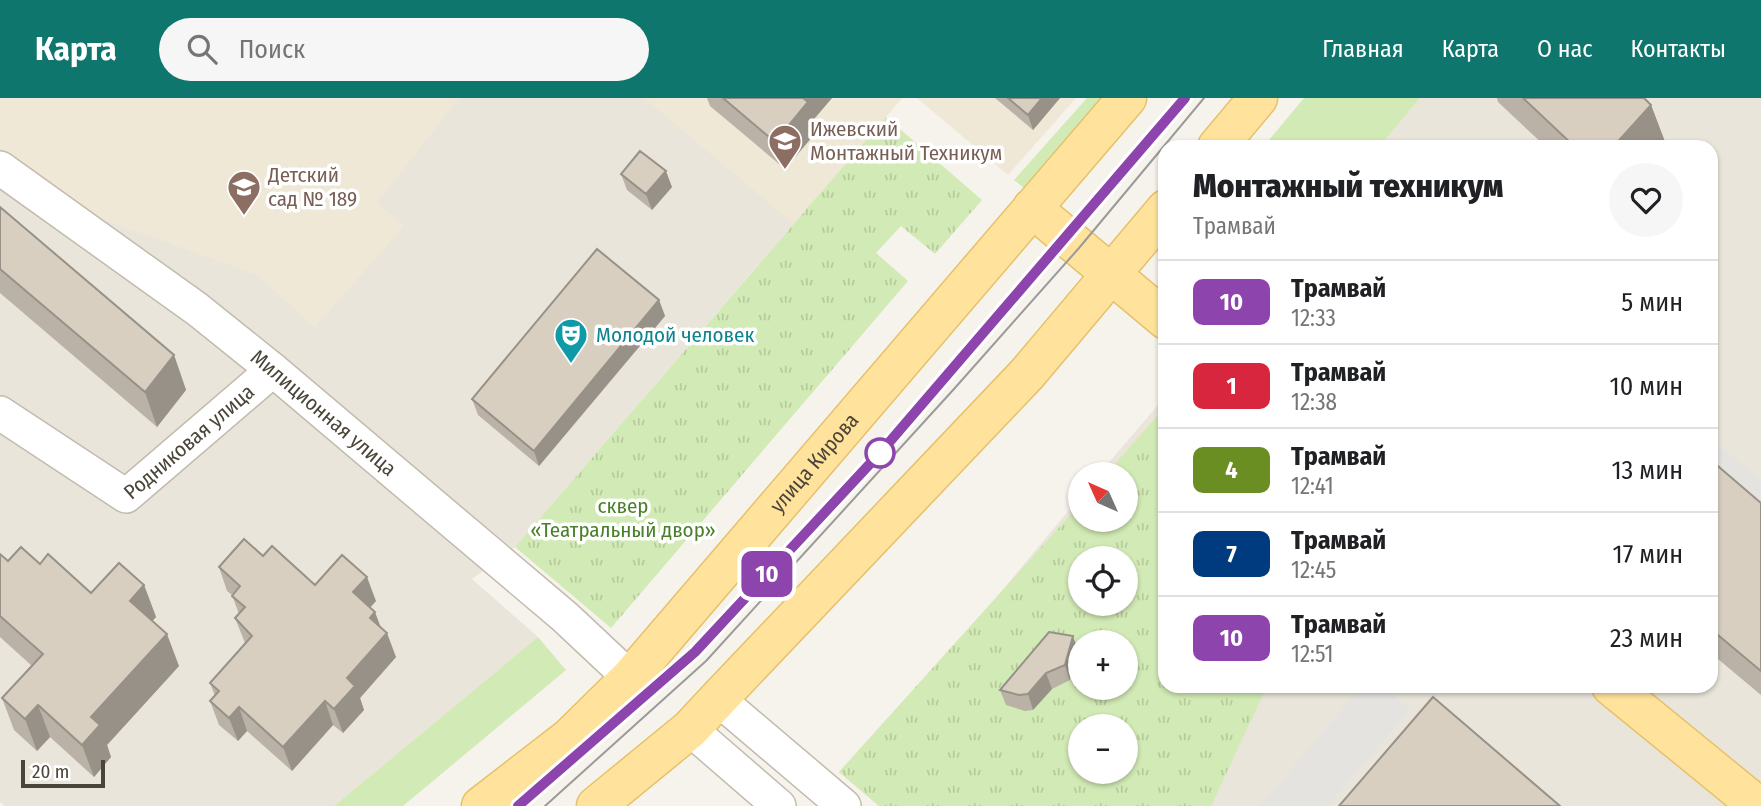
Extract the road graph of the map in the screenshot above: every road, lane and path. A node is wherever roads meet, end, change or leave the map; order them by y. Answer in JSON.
{"nodes":[{"id":1,"x":1127,"y":98,"type":"edge"},
{"id":2,"x":1258,"y":98,"type":"edge"},
{"id":3,"x":1223,"y":140,"type":"edge"},
{"id":4,"x":0,"y":168,"type":"edge"},
{"id":5,"x":1032,"y":208,"type":"junction"},
{"id":6,"x":1158,"y":219,"type":"edge"},
{"id":7,"x":1111,"y":275,"type":"junction"},
{"id":8,"x":1158,"y":313,"type":"edge"},
{"id":9,"x":273,"y":370,"type":"junction"},
{"id":10,"x":0,"y":412,"type":"edge"},
{"id":11,"x":630,"y":678,"type":"junction"},
{"id":12,"x":1620,"y":693,"type":"edge"},
{"id":13,"x":718,"y":699,"type":"junction"},
{"id":14,"x":690,"y":729,"type":"junction"},
{"id":15,"x":481,"y":806,"type":"edge"},
{"id":16,"x":596,"y":806,"type":"edge"},
{"id":17,"x":779,"y":806,"type":"edge"},
{"id":18,"x":844,"y":806,"type":"edge"},
{"id":19,"x":1758,"y":806,"type":"edge"}],
"edges":[{"from":1,"to":5,"type":"main road","name":"улица Кирова"},
{"from":2,"to":3,"type":"main road"},
{"from":4,"to":9,"type":"street","name":"Милиционная улица"},
{"from":5,"to":7,"type":"main road"},
{"from":5,"to":11,"type":"main road","name":"улица Кирова"},
{"from":6,"to":7,"type":"main road"},
{"from":7,"to":8,"type":"main road"},
{"from":7,"to":13,"type":"main road"},
{"from":9,"to":10,"type":"street","name":"Родниковая улица"},
{"from":9,"to":11,"type":"street","name":"Милиционная улица"},
{"from":11,"to":15,"type":"main road","name":"улица Кирова"},
{"from":12,"to":19,"type":"main road"},
{"from":13,"to":14,"type":"main road"},
{"from":13,"to":18,"type":"street"},
{"from":14,"to":16,"type":"main road"},
{"from":14,"to":17,"type":"street"}]}
